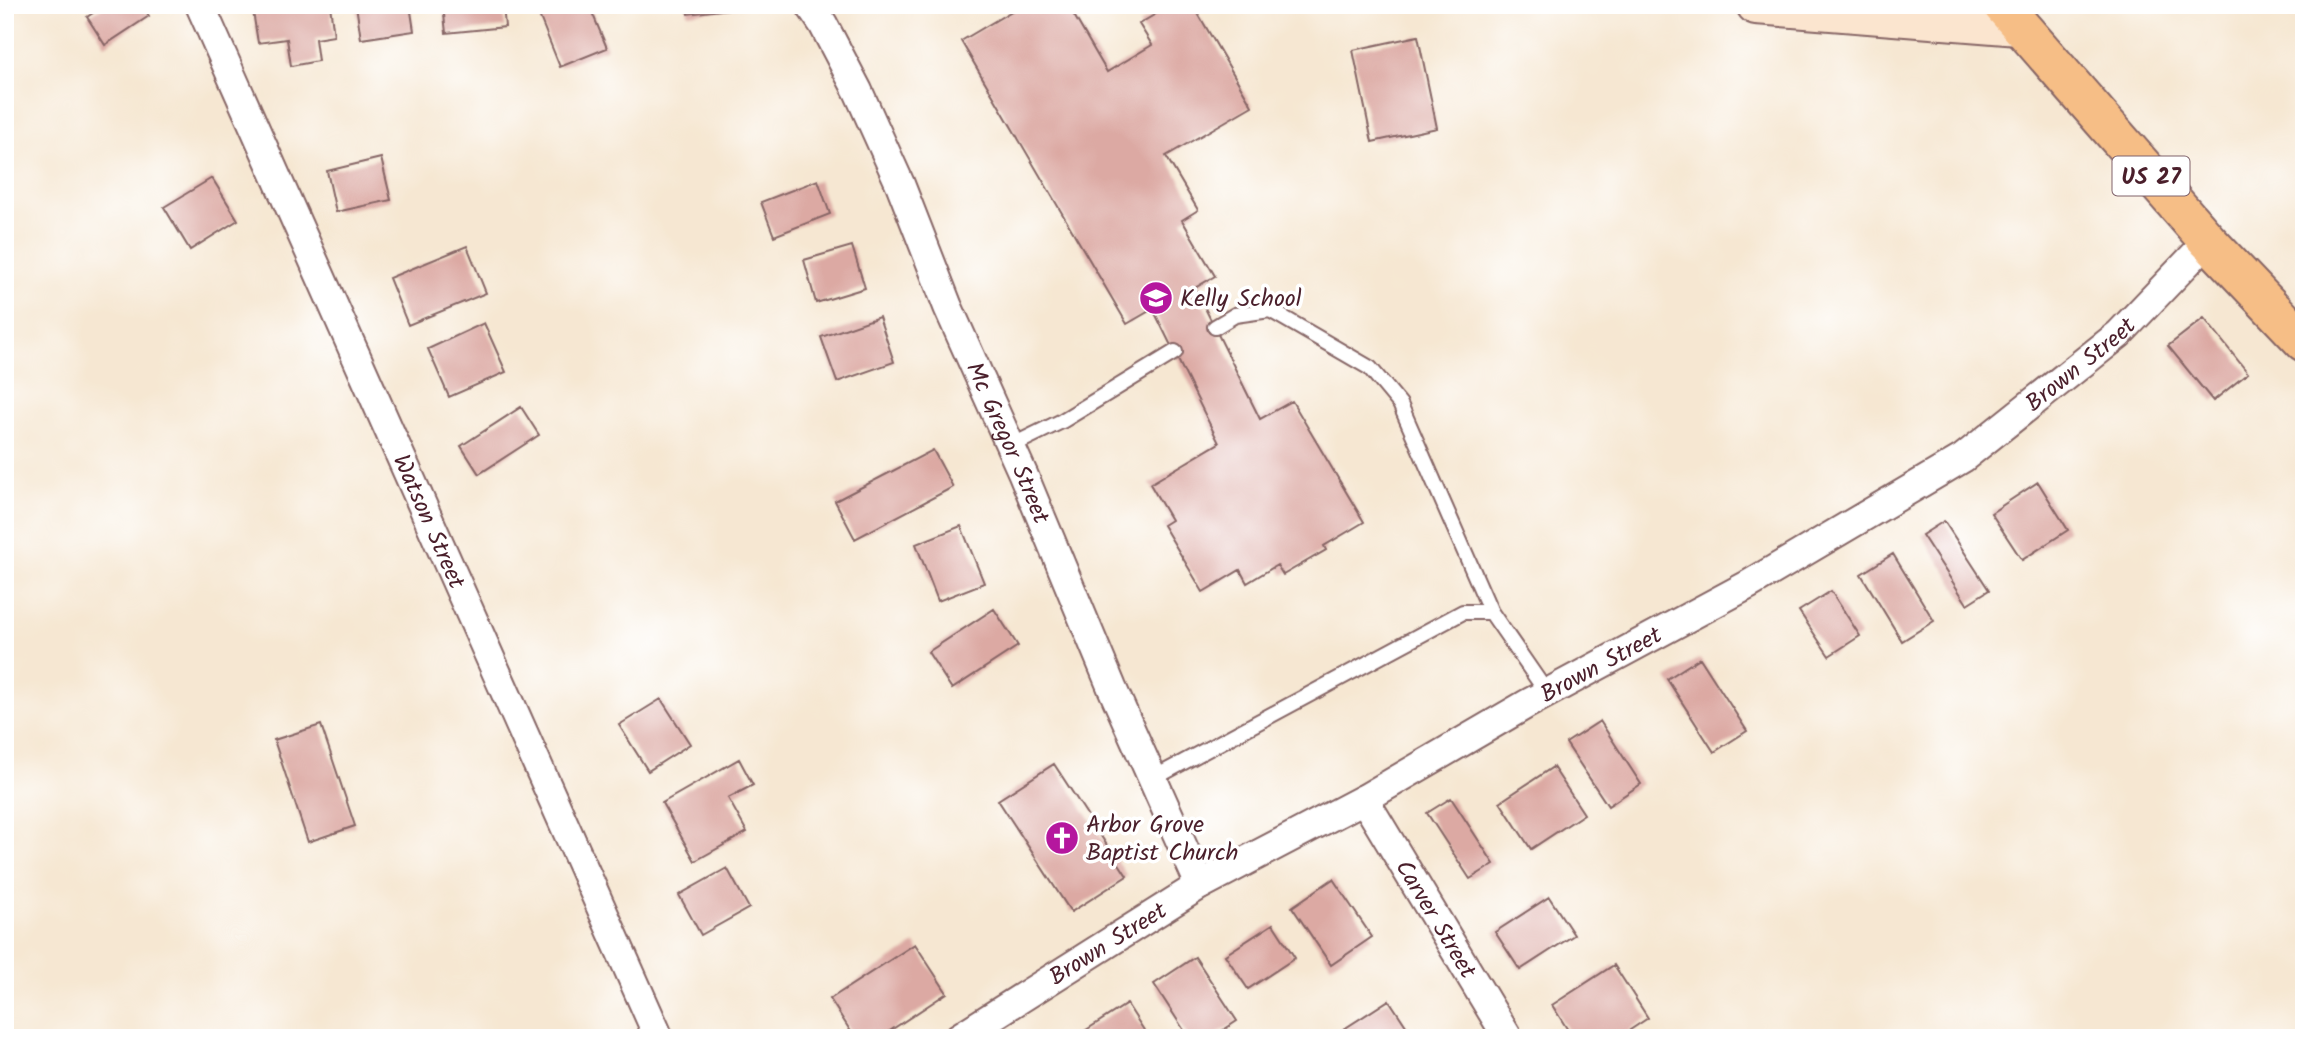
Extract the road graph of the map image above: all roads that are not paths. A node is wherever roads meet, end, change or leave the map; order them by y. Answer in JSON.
{"nodes":[{"id":1,"x":200,"y":5,"type":"edge"},
{"id":2,"x":810,"y":5,"type":"edge"},
{"id":3,"x":1756,"y":5,"type":"edge"},
{"id":4,"x":2011,"y":16,"type":"edge"},
{"id":5,"x":2208,"y":241,"type":"junction"},
{"id":6,"x":1215,"y":327,"type":"dead end"},
{"id":7,"x":2304,"y":342,"type":"edge"},
{"id":8,"x":1175,"y":352,"type":"dead end"},
{"id":9,"x":1011,"y":446,"type":"junction"},
{"id":10,"x":1491,"y":612,"type":"junction"},
{"id":11,"x":1547,"y":693,"type":"junction"},
{"id":12,"x":1152,"y":779,"type":"junction"},
{"id":13,"x":1364,"y":799,"type":"junction"},
{"id":14,"x":1200,"y":886,"type":"junction"},
{"id":15,"x":659,"y":1038,"type":"edge"},
{"id":16,"x":958,"y":1038,"type":"edge"},
{"id":17,"x":1508,"y":1038,"type":"edge"}],
"edges":[{"from":1,"to":15,"type":"street","name":"Watson Street"},
{"from":2,"to":9,"type":"street","name":"Mc Gregor Street"},
{"from":3,"to":4,"type":"street"},
{"from":4,"to":5,"type":"highway","number":"US 27"},
{"from":5,"to":7,"type":"highway","number":"US 27"},
{"from":5,"to":11,"type":"street","name":"Brown Street"},
{"from":6,"to":10,"type":"lane"},
{"from":8,"to":9,"type":"lane"},
{"from":9,"to":12,"type":"street","name":"Mc Gregor Street"},
{"from":10,"to":11,"type":"lane"},
{"from":10,"to":12,"type":"lane"},
{"from":11,"to":13,"type":"street","name":"Brown Street"},
{"from":12,"to":14,"type":"street","name":"Mc Gregor Street"},
{"from":13,"to":14,"type":"street","name":"Brown Street"},
{"from":13,"to":17,"type":"street","name":"Carver Street"},
{"from":14,"to":16,"type":"street","name":"Brown Street"}]}
